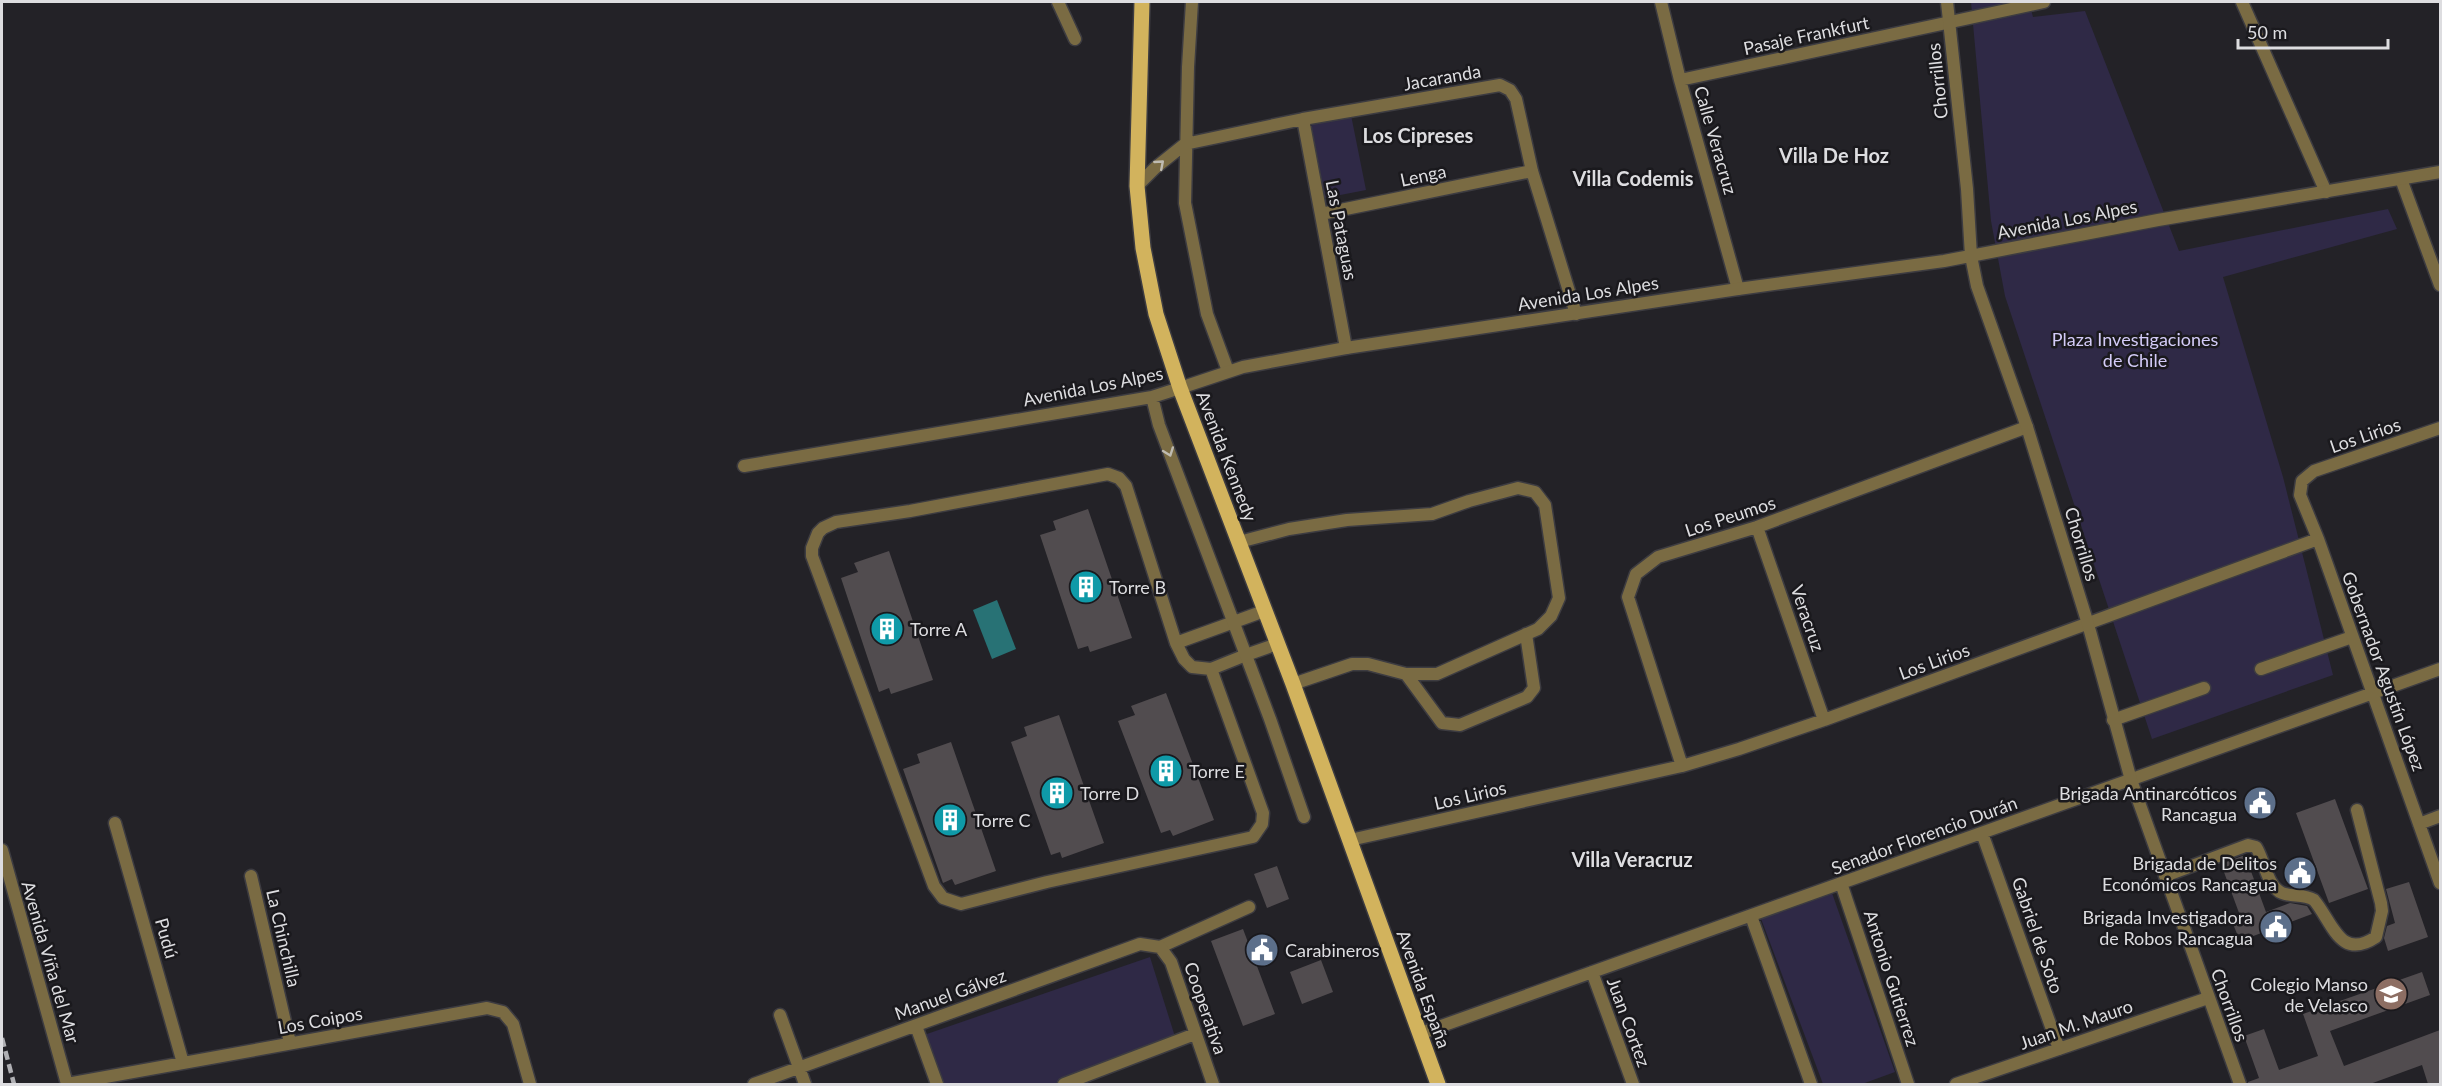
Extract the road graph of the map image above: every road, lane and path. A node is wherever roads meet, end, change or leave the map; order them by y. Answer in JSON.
{"nodes":[{"id":1,"x":1058,"y":2,"type":"edge"},
{"id":2,"x":1142,"y":2,"type":"edge"},
{"id":3,"x":1192,"y":2,"type":"edge"},
{"id":4,"x":1660,"y":2,"type":"edge"},
{"id":5,"x":1947,"y":2,"type":"edge"},
{"id":6,"x":2044,"y":2,"type":"edge"},
{"id":7,"x":2242,"y":2,"type":"edge"},
{"id":8,"x":1949,"y":22,"type":"junction"},
{"id":9,"x":1075,"y":39,"type":"dead end"},
{"id":10,"x":1680,"y":80,"type":"junction"},
{"id":11,"x":1303,"y":119,"type":"junction"},
{"id":12,"x":1185,"y":144,"type":"junction"},
{"id":13,"x":1532,"y":171,"type":"junction"},
{"id":14,"x":2440,"y":172,"type":"edge"},
{"id":15,"x":2401,"y":179,"type":"junction"},
{"id":16,"x":1137,"y":186,"type":"junction"},
{"id":17,"x":2326,"y":192,"type":"junction"},
{"id":18,"x":1321,"y":214,"type":"junction"},
{"id":19,"x":1971,"y":256,"type":"junction"},
{"id":20,"x":2440,"y":285,"type":"edge"},
{"id":21,"x":1738,"y":288,"type":"junction"},
{"id":22,"x":1576,"y":314,"type":"junction"},
{"id":23,"x":1346,"y":348,"type":"junction"},
{"id":24,"x":1228,"y":371,"type":"junction"},
{"id":25,"x":1180,"y":387,"type":"junction"},
{"id":26,"x":1152,"y":397,"type":"junction"},
{"id":27,"x":2026,"y":427,"type":"junction"},
{"id":28,"x":2440,"y":428,"type":"edge"},
{"id":29,"x":744,"y":466,"type":"dead end"},
{"id":30,"x":1757,"y":528,"type":"junction"},
{"id":31,"x":2318,"y":539,"type":"junction"},
{"id":32,"x":1239,"y":542,"type":"junction"},
{"id":33,"x":1264,"y":611,"type":"junction"},
{"id":34,"x":1234,"y":622,"type":"junction"},
{"id":35,"x":2088,"y":624,"type":"junction"},
{"id":36,"x":1526,"y":634,"type":"junction"},
{"id":37,"x":2352,"y":636,"type":"junction"},
{"id":38,"x":1176,"y":644,"type":"junction"},
{"id":39,"x":1277,"y":644,"type":"junction"},
{"id":40,"x":1246,"y":656,"type":"junction"},
{"id":41,"x":1211,"y":669,"type":"junction"},
{"id":42,"x":2261,"y":669,"type":"dead end"},
{"id":43,"x":2440,"y":669,"type":"edge"},
{"id":44,"x":1406,"y":674,"type":"junction"},
{"id":45,"x":1293,"y":684,"type":"junction"},
{"id":46,"x":2204,"y":688,"type":"dead end"},
{"id":47,"x":2373,"y":693,"type":"junction"},
{"id":48,"x":1824,"y":720,"type":"junction"},
{"id":49,"x":2113,"y":720,"type":"junction"},
{"id":50,"x":1682,"y":766,"type":"junction"},
{"id":51,"x":2131,"y":780,"type":"junction"},
{"id":52,"x":2357,"y":810,"type":"dead end"},
{"id":53,"x":2440,"y":816,"type":"edge"},
{"id":54,"x":1304,"y":817,"type":"dead end"},
{"id":55,"x":115,"y":824,"type":"dead end"},
{"id":56,"x":2419,"y":824,"type":"junction"},
{"id":57,"x":1982,"y":833,"type":"junction"},
{"id":58,"x":1350,"y":840,"type":"junction"},
{"id":59,"x":2,"y":850,"type":"edge"},
{"id":60,"x":251,"y":876,"type":"dead end"},
{"id":61,"x":2165,"y":876,"type":"junction"},
{"id":62,"x":1841,"y":883,"type":"junction"},
{"id":63,"x":2440,"y":883,"type":"edge"},
{"id":64,"x":1373,"y":906,"type":"joint"},
{"id":65,"x":1249,"y":907,"type":"dead end"},
{"id":66,"x":1751,"y":916,"type":"junction"},
{"id":67,"x":1160,"y":947,"type":"junction"},
{"id":68,"x":1592,"y":972,"type":"junction"},
{"id":69,"x":2208,"y":998,"type":"junction"},
{"id":70,"x":780,"y":1015,"type":"dead end"},
{"id":71,"x":916,"y":1026,"type":"junction"},
{"id":72,"x":1195,"y":1034,"type":"junction"},
{"id":73,"x":1419,"y":1034,"type":"junction"},
{"id":74,"x":290,"y":1043,"type":"junction"},
{"id":75,"x":2059,"y":1049,"type":"junction"},
{"id":76,"x":183,"y":1063,"type":"junction"},
{"id":77,"x":799,"y":1068,"type":"junction"},
{"id":78,"x":109,"y":1081,"type":"edge"},
{"id":79,"x":67,"y":1084,"type":"edge"},
{"id":80,"x":530,"y":1084,"type":"edge"},
{"id":81,"x":754,"y":1084,"type":"edge"},
{"id":82,"x":805,"y":1084,"type":"edge"},
{"id":83,"x":937,"y":1084,"type":"edge"},
{"id":84,"x":1064,"y":1084,"type":"edge"},
{"id":85,"x":1213,"y":1084,"type":"edge"},
{"id":86,"x":1438,"y":1084,"type":"edge"},
{"id":87,"x":1633,"y":1084,"type":"edge"},
{"id":88,"x":1811,"y":1084,"type":"edge"},
{"id":89,"x":1908,"y":1084,"type":"edge"},
{"id":90,"x":1956,"y":1084,"type":"edge"},
{"id":91,"x":2240,"y":1084,"type":"edge"}],
"edges":[{"from":1,"to":9,"type":"street"},
{"from":2,"to":16,"type":"main road","name":"Avenida Kennedy"},
{"from":3,"to":12,"type":"street","name":"Avenida Kennedy"},
{"from":4,"to":10,"type":"street","name":"Calle Veracruz"},
{"from":5,"to":8,"type":"street","name":"Chorrillos"},
{"from":6,"to":8,"type":"street","name":"Pasaje Frankfurt"},
{"from":7,"to":17,"type":"street"},
{"from":8,"to":10,"type":"street","name":"Pasaje Frankfurt"},
{"from":8,"to":19,"type":"street","name":"Chorrillos"},
{"from":10,"to":21,"type":"street","name":"Calle Veracruz"},
{"from":11,"to":12,"type":"street","name":"Jacaranda"},
{"from":11,"to":13,"type":"street","name":"Jacaranda"},
{"from":11,"to":18,"type":"street","name":"Las Pataguas"},
{"from":16,"to":12,"type":"street","one_way":true},
{"from":12,"to":24,"type":"street","name":"Avenida Kennedy"},
{"from":13,"to":18,"type":"street","name":"Lenga"},
{"from":13,"to":22,"type":"street","name":"Jacaranda"},
{"from":14,"to":15,"type":"street","name":"Avenida Los Alpes"},
{"from":15,"to":17,"type":"street","name":"Avenida Los Alpes"},
{"from":15,"to":20,"type":"street"},
{"from":16,"to":25,"type":"main road","name":"Avenida Kennedy"},
{"from":17,"to":19,"type":"street","name":"Avenida Los Alpes"},
{"from":18,"to":23,"type":"street","name":"Las Pataguas"},
{"from":19,"to":21,"type":"street","name":"Avenida Los Alpes"},
{"from":19,"to":27,"type":"street","name":"Chorrillos"},
{"from":21,"to":22,"type":"street","name":"Avenida Los Alpes"},
{"from":22,"to":23,"type":"street","name":"Avenida Los Alpes"},
{"from":23,"to":24,"type":"street","name":"Avenida Los Alpes"},
{"from":24,"to":25,"type":"street","name":"Avenida Los Alpes"},
{"from":25,"to":26,"type":"street","name":"Avenida Los Alpes"},
{"from":25,"to":32,"type":"main road","name":"Avenida Kennedy"},
{"from":26,"to":29,"type":"street","name":"Avenida Los Alpes"},
{"from":26,"to":34,"type":"street","one_way":true},
{"from":27,"to":30,"type":"street","name":"Los Peumos"},
{"from":27,"to":35,"type":"street","name":"Chorrillos"},
{"from":28,"to":31,"type":"street","name":"Los Lirios"},
{"from":30,"to":48,"type":"street","name":"Veracruz"},
{"from":30,"to":50,"type":"street","name":"Los Peumos"},
{"from":31,"to":35,"type":"street","name":"Los Lirios"},
{"from":31,"to":37,"type":"street","name":"Gobernador Agustín López"},
{"from":32,"to":33,"type":"main road","name":"Avenida Kennedy"},
{"from":32,"to":36,"type":"street"},
{"from":33,"to":34,"type":"street"},
{"from":33,"to":39,"type":"main road","name":"Avenida Kennedy"},
{"from":34,"to":38,"type":"street"},
{"from":34,"to":40,"type":"street"},
{"from":35,"to":48,"type":"street","name":"Los Lirios"},
{"from":35,"to":49,"type":"street","name":"Chorrillos"},
{"from":36,"to":44,"type":"street"},
{"from":36,"to":44,"type":"street"},
{"from":37,"to":42,"type":"street"},
{"from":37,"to":47,"type":"street","name":"Gobernador Agustín López"},
{"from":38,"to":41,"type":"street"},
{"from":38,"to":41,"type":"street"},
{"from":39,"to":40,"type":"street"},
{"from":39,"to":45,"type":"main road","name":"Avenida Kennedy"},
{"from":40,"to":41,"type":"street"},
{"from":40,"to":54,"type":"street"},
{"from":43,"to":47,"type":"street","name":"Senador Florencio Durán"},
{"from":44,"to":45,"type":"street"},
{"from":45,"to":58,"type":"main road","name":"Avenida Kennedy"},
{"from":46,"to":49,"type":"street"},
{"from":47,"to":51,"type":"street","name":"Senador Florencio Durán"},
{"from":47,"to":56,"type":"street","name":"Gobernador Agustín López"},
{"from":48,"to":50,"type":"street","name":"Los Lirios"},
{"from":49,"to":51,"type":"street","name":"Chorrillos"},
{"from":50,"to":58,"type":"street","name":"Los Lirios"},
{"from":51,"to":57,"type":"street","name":"Senador Florencio Durán"},
{"from":51,"to":61,"type":"street","name":"Chorrillos"},
{"from":52,"to":61,"type":"street"},
{"from":53,"to":56,"type":"street"},
{"from":55,"to":76,"type":"street","name":"Pudú"},
{"from":56,"to":63,"type":"street","name":"Gobernador Agustín López"},
{"from":57,"to":62,"type":"street","name":"Senador Florencio Durán"},
{"from":57,"to":75,"type":"street","name":"Gabriel de Soto"},
{"from":58,"to":64,"type":"main road","name":"Avenida Kennedy"},
{"from":59,"to":79,"type":"street","name":"Avenida Viña del Mar"},
{"from":60,"to":74,"type":"street","name":"La Chinchilla"},
{"from":61,"to":69,"type":"street","name":"Chorrillos"},
{"from":62,"to":66,"type":"street","name":"Senador Florencio Durán"},
{"from":62,"to":89,"type":"street","name":"Antonio Gutierrez"},
{"from":64,"to":73,"type":"main road","name":"Avenida España"},
{"from":65,"to":67,"type":"street"},
{"from":66,"to":68,"type":"street","name":"Senador Florencio Durán"},
{"from":66,"to":88,"type":"street"},
{"from":67,"to":71,"type":"street","name":"Manuel Gálvez"},
{"from":67,"to":72,"type":"street","name":"Cooperativa"},
{"from":68,"to":73,"type":"street","name":"Senador Florencio Durán"},
{"from":68,"to":87,"type":"street","name":"Juan Cortez"},
{"from":69,"to":75,"type":"street","name":"Juan M. Mauro"},
{"from":69,"to":91,"type":"street","name":"Chorrillos"},
{"from":70,"to":77,"type":"street"},
{"from":71,"to":77,"type":"street","name":"Manuel Gálvez"},
{"from":71,"to":83,"type":"street"},
{"from":72,"to":84,"type":"street"},
{"from":72,"to":85,"type":"street","name":"Cooperativa"},
{"from":73,"to":86,"type":"main road","name":"Avenida España"},
{"from":74,"to":76,"type":"street","name":"Los Coipos"},
{"from":74,"to":80,"type":"street","name":"Los Coipos"},
{"from":75,"to":90,"type":"street","name":"Juan M. Mauro"},
{"from":76,"to":78,"type":"street","name":"Los Coipos"},
{"from":77,"to":81,"type":"street","name":"Manuel Gálvez"},
{"from":77,"to":82,"type":"street"},
{"from":78,"to":79,"type":"street","name":"Los Coipos"}]}
